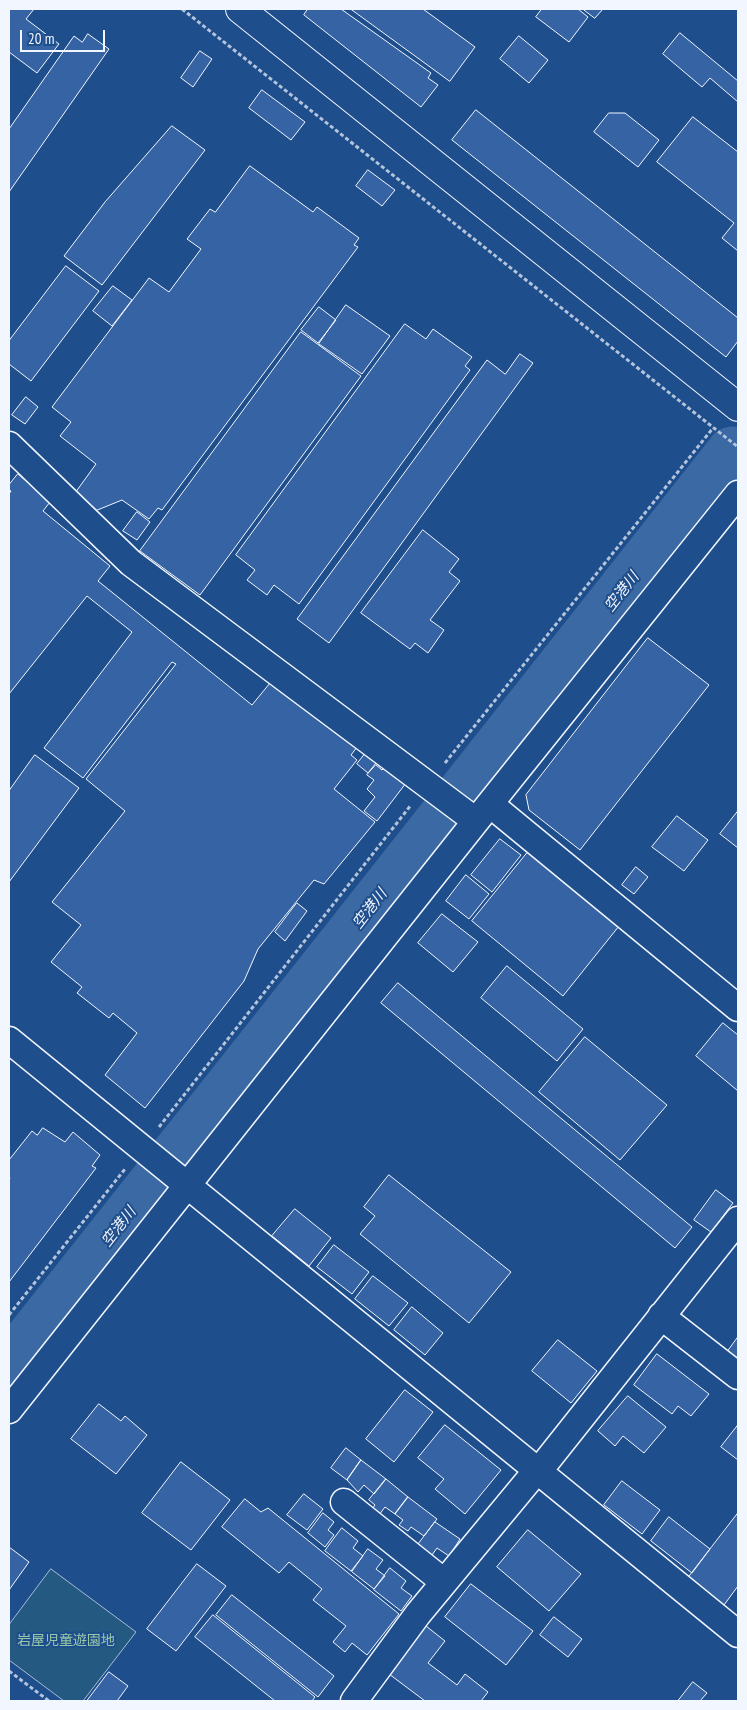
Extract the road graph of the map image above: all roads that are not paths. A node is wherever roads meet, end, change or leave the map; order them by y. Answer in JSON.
{"nodes":[{"id":1,"x":240,"y":9,"type":"edge"},
{"id":2,"x":738,"y":407,"type":"edge"},
{"id":3,"x":9,"y":445,"type":"edge"},
{"id":4,"x":738,"y":494,"type":"edge"},
{"id":5,"x":477,"y":813,"type":"junction"},
{"id":6,"x":738,"y":1008,"type":"edge"},
{"id":7,"x":9,"y":1040,"type":"edge"},
{"id":8,"x":182,"y":1181,"type":"junction"},
{"id":9,"x":738,"y":1220,"type":"edge"},
{"id":10,"x":662,"y":1316,"type":"junction"},
{"id":11,"x":738,"y":1376,"type":"edge"},
{"id":12,"x":9,"y":1410,"type":"edge"},
{"id":13,"x":538,"y":1469,"type":"junction"},
{"id":14,"x":344,"y":1502,"type":"dead end"},
{"id":15,"x":444,"y":1582,"type":"junction"},
{"id":16,"x":738,"y":1634,"type":"edge"},
{"id":17,"x":354,"y":1701,"type":"edge"}],
"edges":[{"from":1,"to":2,"type":"street"},
{"from":3,"to":5,"type":"street"},
{"from":4,"to":5,"type":"street"},
{"from":5,"to":6,"type":"street"},
{"from":5,"to":8,"type":"street"},
{"from":7,"to":8,"type":"street"},
{"from":8,"to":12,"type":"street"},
{"from":8,"to":13,"type":"street"},
{"from":9,"to":10,"type":"street"},
{"from":10,"to":11,"type":"street"},
{"from":10,"to":13,"type":"street"},
{"from":13,"to":15,"type":"street"},
{"from":13,"to":16,"type":"street"},
{"from":14,"to":15,"type":"street"},
{"from":15,"to":17,"type":"street"}]}
